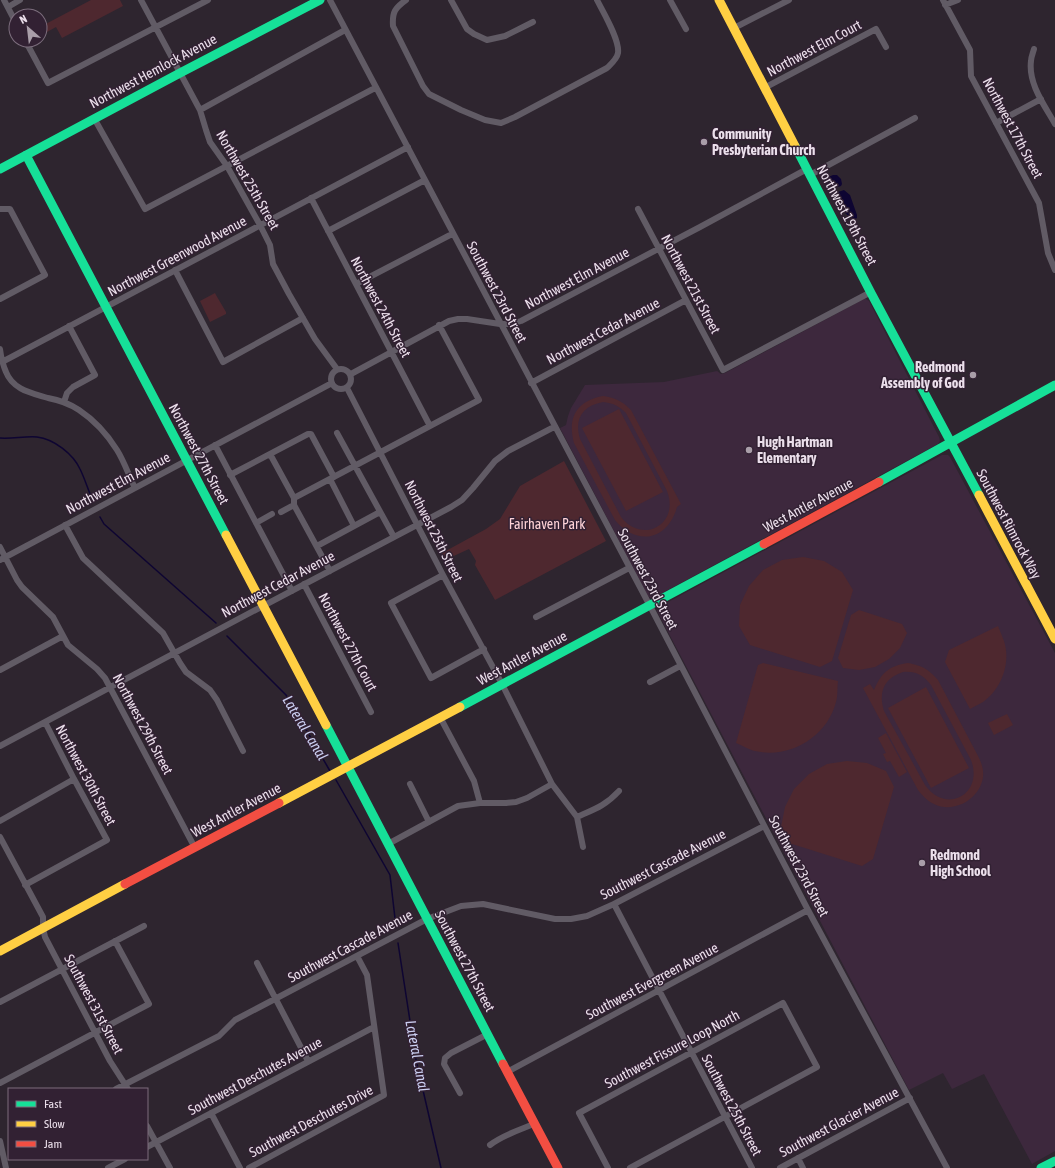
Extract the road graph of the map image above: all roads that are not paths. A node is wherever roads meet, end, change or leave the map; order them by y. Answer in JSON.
{"nodes":[{"id":1,"x":4,"y":0,"type":"edge"},
{"id":2,"x":20,"y":0,"type":"edge"},
{"id":3,"x":141,"y":0,"type":"edge"},
{"id":4,"x":208,"y":0,"type":"edge"},
{"id":5,"x":320,"y":0,"type":"edge"},
{"id":6,"x":330,"y":0,"type":"edge"},
{"id":7,"x":406,"y":0,"type":"edge"},
{"id":8,"x":451,"y":0,"type":"edge"},
{"id":9,"x":596,"y":0,"type":"edge"},
{"id":10,"x":670,"y":0,"type":"edge"},
{"id":11,"x":719,"y":0,"type":"edge"},
{"id":12,"x":789,"y":0,"type":"edge"},
{"id":13,"x":958,"y":0,"type":"edge"},
{"id":14,"x":944,"y":2,"type":"edge"},
{"id":15,"x":8,"y":7,"type":"joint"},
{"id":16,"x":533,"y":22,"type":"dead end"},
{"id":17,"x":156,"y":27,"type":"junction"},
{"id":18,"x":734,"y":28,"type":"junction"},
{"id":19,"x":686,"y":29,"type":"dead end"},
{"id":20,"x":346,"y":30,"type":"junction"},
{"id":21,"x":886,"y":47,"type":"dead end"},
{"id":22,"x":29,"y":48,"type":"edge"},
{"id":23,"x":1034,"y":49,"type":"dead end"},
{"id":24,"x":180,"y":73,"type":"junction"},
{"id":25,"x":766,"y":87,"type":"junction"},
{"id":26,"x":376,"y":88,"type":"junction"},
{"id":27,"x":1041,"y":99,"type":"junction"},
{"id":28,"x":200,"y":110,"type":"junction"},
{"id":29,"x":94,"y":118,"type":"junction"},
{"id":30,"x":916,"y":118,"type":"dead end"},
{"id":31,"x":996,"y":123,"type":"junction"},
{"id":32,"x":1055,"y":124,"type":"edge"},
{"id":33,"x":408,"y":147,"type":"junction"},
{"id":34,"x":26,"y":155,"type":"junction"},
{"id":35,"x":227,"y":166,"type":"junction"},
{"id":36,"x":0,"y":169,"type":"edge"},
{"id":37,"x":809,"y":172,"type":"junction"},
{"id":38,"x":425,"y":180,"type":"junction"},
{"id":39,"x":311,"y":198,"type":"junction"},
{"id":40,"x":0,"y":209,"type":"edge"},
{"id":41,"x":638,"y":209,"type":"dead end"},
{"id":42,"x":260,"y":225,"type":"junction"},
{"id":43,"x":328,"y":231,"type":"junction"},
{"id":44,"x":452,"y":234,"type":"junction"},
{"id":45,"x":659,"y":249,"type":"junction"},
{"id":46,"x":175,"y":270,"type":"junction"},
{"id":47,"x":1055,"y":270,"type":"edge"},
{"id":48,"x":356,"y":284,"type":"junction"},
{"id":49,"x":871,"y":292,"type":"junction"},
{"id":50,"x":0,"y":299,"type":"edge"},
{"id":51,"x":686,"y":300,"type":"junction"},
{"id":52,"x":106,"y":307,"type":"junction"},
{"id":53,"x":302,"y":318,"type":"junction"},
{"id":54,"x":500,"y":324,"type":"junction"},
{"id":55,"x":439,"y":325,"type":"junction"},
{"id":56,"x":69,"y":326,"type":"junction"},
{"id":57,"x":0,"y":349,"type":"edge"},
{"id":58,"x":391,"y":351,"type":"junction"},
{"id":59,"x":2,"y":362,"type":"junction"},
{"id":60,"x":337,"y":369,"type":"junction"},
{"id":61,"x":351,"y":374,"type":"junction"},
{"id":62,"x":332,"y":383,"type":"junction"},
{"id":63,"x":531,"y":383,"type":"junction"},
{"id":64,"x":1055,"y":385,"type":"edge"},
{"id":65,"x":347,"y":388,"type":"junction"},
{"id":66,"x":64,"y":402,"type":"junction"},
{"id":67,"x":430,"y":426,"type":"junction"},
{"id":68,"x":554,"y":427,"type":"junction"},
{"id":69,"x":337,"y":433,"type":"dead end"},
{"id":70,"x":950,"y":443,"type":"junction"},
{"id":71,"x":215,"y":446,"type":"junction"},
{"id":72,"x":380,"y":452,"type":"junction"},
{"id":73,"x":270,"y":454,"type":"junction"},
{"id":74,"x":186,"y":461,"type":"junction"},
{"id":75,"x":354,"y":466,"type":"junction"},
{"id":76,"x":230,"y":475,"type":"junction"},
{"id":77,"x":332,"y":478,"type":"junction"},
{"id":78,"x":134,"y":488,"type":"junction"},
{"id":79,"x":294,"y":501,"type":"junction"},
{"id":80,"x":281,"y":512,"type":"dead end"},
{"id":81,"x":380,"y":512,"type":"junction"},
{"id":82,"x":272,"y":514,"type":"dead end"},
{"id":83,"x":256,"y":523,"type":"junction"},
{"id":84,"x":417,"y":524,"type":"junction"},
{"id":85,"x":65,"y":525,"type":"junction"},
{"id":86,"x":354,"y":526,"type":"junction"},
{"id":87,"x":394,"y":537,"type":"junction"},
{"id":88,"x":317,"y":546,"type":"junction"},
{"id":89,"x":0,"y":547,"type":"edge"},
{"id":90,"x":3,"y":558,"type":"edge"},
{"id":91,"x":629,"y":568,"type":"junction"},
{"id":92,"x":330,"y":571,"type":"junction"},
{"id":93,"x":443,"y":575,"type":"junction"},
{"id":94,"x":304,"y":584,"type":"junction"},
{"id":95,"x":292,"y":591,"type":"junction"},
{"id":96,"x":263,"y":606,"type":"junction"},
{"id":97,"x":650,"y":606,"type":"junction"},
{"id":98,"x":536,"y":617,"type":"dead end"},
{"id":99,"x":1054,"y":632,"type":"edge"},
{"id":100,"x":63,"y":636,"type":"junction"},
{"id":101,"x":484,"y":649,"type":"junction"},
{"id":102,"x":175,"y":653,"type":"junction"},
{"id":103,"x":680,"y":666,"type":"junction"},
{"id":104,"x":1,"y":667,"type":"edge"},
{"id":105,"x":650,"y":682,"type":"dead end"},
{"id":106,"x":502,"y":684,"type":"junction"},
{"id":107,"x":111,"y":688,"type":"junction"},
{"id":108,"x":371,"y":712,"type":"dead end"},
{"id":109,"x":440,"y":717,"type":"junction"},
{"id":110,"x":45,"y":722,"type":"junction"},
{"id":111,"x":0,"y":746,"type":"edge"},
{"id":112,"x":243,"y":751,"type":"dead end"},
{"id":113,"x":347,"y":766,"type":"junction"},
{"id":114,"x":74,"y":779,"type":"junction"},
{"id":115,"x":410,"y":784,"type":"dead end"},
{"id":116,"x":552,"y":784,"type":"junction"},
{"id":117,"x":619,"y":791,"type":"dead end"},
{"id":118,"x":480,"y":803,"type":"junction"},
{"id":119,"x":577,"y":817,"type":"junction"},
{"id":120,"x":0,"y":821,"type":"edge"},
{"id":121,"x":429,"y":822,"type":"junction"},
{"id":122,"x":764,"y":826,"type":"junction"},
{"id":123,"x":0,"y":837,"type":"edge"},
{"id":124,"x":388,"y":844,"type":"junction"},
{"id":125,"x":583,"y":847,"type":"dead end"},
{"id":126,"x":195,"y":848,"type":"junction"},
{"id":127,"x":25,"y":885,"type":"junction"},
{"id":128,"x":614,"y":904,"type":"junction"},
{"id":129,"x":808,"y":910,"type":"junction"},
{"id":130,"x":427,"y":919,"type":"junction"},
{"id":131,"x":144,"y":926,"type":"dead end"},
{"id":132,"x":43,"y":928,"type":"junction"},
{"id":133,"x":115,"y":941,"type":"junction"},
{"id":134,"x":0,"y":951,"type":"edge"},
{"id":135,"x":357,"y":956,"type":"junction"},
{"id":136,"x":257,"y":963,"type":"dead end"},
{"id":137,"x":62,"y":969,"type":"junction"},
{"id":138,"x":659,"y":991,"type":"junction"},
{"id":139,"x":275,"y":999,"type":"junction"},
{"id":140,"x":0,"y":1002,"type":"edge"},
{"id":141,"x":374,"y":1027,"type":"junction"},
{"id":142,"x":95,"y":1032,"type":"junction"},
{"id":143,"x":488,"y":1034,"type":"junction"},
{"id":144,"x":691,"y":1053,"type":"junction"},
{"id":145,"x":308,"y":1061,"type":"junction"},
{"id":146,"x":508,"y":1072,"type":"junction"},
{"id":147,"x":0,"y":1083,"type":"edge"},
{"id":148,"x":126,"y":1087,"type":"edge"},
{"id":149,"x":460,"y":1093,"type":"dead end"},
{"id":150,"x":910,"y":1098,"type":"junction"},
{"id":151,"x":211,"y":1113,"type":"junction"},
{"id":152,"x":725,"y":1117,"type":"junction"},
{"id":153,"x":534,"y":1124,"type":"junction"},
{"id":154,"x":148,"y":1128,"type":"edge"},
{"id":155,"x":0,"y":1141,"type":"edge"},
{"id":156,"x":156,"y":1142,"type":"junction"},
{"id":157,"x":490,"y":1145,"type":"dead end"},
{"id":158,"x":148,"y":1146,"type":"edge"},
{"id":159,"x":1,"y":1151,"type":"edge"},
{"id":160,"x":798,"y":1158,"type":"junction"},
{"id":161,"x":123,"y":1160,"type":"edge"},
{"id":162,"x":1055,"y":1161,"type":"edge"},
{"id":163,"x":6,"y":1168,"type":"edge"},
{"id":164,"x":108,"y":1168,"type":"edge"},
{"id":165,"x":170,"y":1168,"type":"edge"},
{"id":166,"x":240,"y":1168,"type":"edge"},
{"id":167,"x":249,"y":1168,"type":"edge"},
{"id":168,"x":558,"y":1168,"type":"edge"},
{"id":169,"x":608,"y":1168,"type":"edge"},
{"id":170,"x":630,"y":1168,"type":"edge"},
{"id":171,"x":752,"y":1168,"type":"edge"},
{"id":172,"x":780,"y":1168,"type":"edge"},
{"id":173,"x":803,"y":1168,"type":"edge"},
{"id":174,"x":947,"y":1168,"type":"edge"},
{"id":175,"x":1041,"y":1168,"type":"edge"}],
"edges":[{"from":1,"to":15,"type":"street"},
{"from":2,"to":15,"type":"street"},
{"from":3,"to":17,"type":"street","name":"Northwest 25th Street"},
{"from":4,"to":17,"type":"street"},
{"from":5,"to":24,"type":"main road","name":"Northwest Hemlock Avenue"},
{"from":6,"to":20,"type":"street","name":"Southwest 23rd Street"},
{"from":7,"to":9,"type":"street"},
{"from":8,"to":16,"type":"street"},
{"from":10,"to":19,"type":"street"},
{"from":11,"to":18,"type":"main road","name":"Northwest 19th Street"},
{"from":12,"to":18,"type":"street"},
{"from":13,"to":14,"type":"street"},
{"from":14,"to":31,"type":"street","name":"Northwest 17th Street"},
{"from":17,"to":22,"type":"street"},
{"from":17,"to":24,"type":"street","name":"Northwest 25th Street"},
{"from":18,"to":25,"type":"main road","name":"Northwest 19th Street"},
{"from":20,"to":26,"type":"street","name":"Southwest 23rd Street"},
{"from":20,"to":28,"type":"street"},
{"from":21,"to":25,"type":"street","name":"Northwest Elm Court"},
{"from":23,"to":27,"type":"street"},
{"from":24,"to":28,"type":"street","name":"Northwest 25th Street"},
{"from":24,"to":29,"type":"main road","name":"Northwest Hemlock Avenue"},
{"from":25,"to":37,"type":"main road","name":"Northwest 19th Street"},
{"from":26,"to":33,"type":"street","name":"Southwest 23rd Street"},
{"from":26,"to":35,"type":"street"},
{"from":27,"to":31,"type":"street"},
{"from":27,"to":32,"type":"street"},
{"from":28,"to":35,"type":"street","name":"Northwest 25th Street"},
{"from":29,"to":34,"type":"main road","name":"Northwest Hemlock Avenue"},
{"from":29,"to":35,"type":"street"},
{"from":30,"to":37,"type":"street","name":"Northwest Elm Avenue"},
{"from":31,"to":47,"type":"street","name":"Northwest 17th Street"},
{"from":33,"to":38,"type":"street","name":"Southwest 23rd Street"},
{"from":33,"to":39,"type":"street","name":"Northwest Greenwood Avenue"},
{"from":34,"to":36,"type":"main road","name":"Northwest Hemlock Avenue"},
{"from":34,"to":52,"type":"main road","name":"Northwest 27th Street"},
{"from":35,"to":42,"type":"street","name":"Northwest 25th Street"},
{"from":37,"to":45,"type":"street","name":"Northwest Elm Avenue"},
{"from":37,"to":49,"type":"main road","name":"Northwest 19th Street"},
{"from":38,"to":43,"type":"street"},
{"from":38,"to":44,"type":"street","name":"Southwest 23rd Street"},
{"from":39,"to":42,"type":"street","name":"Northwest Greenwood Avenue"},
{"from":39,"to":43,"type":"street","name":"Northwest 24th Street"},
{"from":40,"to":50,"type":"street"},
{"from":41,"to":45,"type":"street","name":"Northwest 21st Street"},
{"from":42,"to":46,"type":"street","name":"Northwest Greenwood Avenue"},
{"from":42,"to":53,"type":"street","name":"Northwest 25th Street"},
{"from":43,"to":48,"type":"street","name":"Northwest 24th Street"},
{"from":44,"to":48,"type":"street"},
{"from":44,"to":54,"type":"street","name":"Southwest 23rd Street"},
{"from":45,"to":51,"type":"street","name":"Northwest 21st Street"},
{"from":45,"to":54,"type":"street","name":"Northwest Elm Avenue"},
{"from":46,"to":52,"type":"street","name":"Northwest Greenwood Avenue"},
{"from":46,"to":53,"type":"street"},
{"from":48,"to":58,"type":"street","name":"Northwest 24th Street"},
{"from":49,"to":51,"type":"street","name":"Northwest 21st Street"},
{"from":49,"to":70,"type":"main road","name":"Northwest 19th Street"},
{"from":51,"to":63,"type":"street","name":"Northwest Cedar Avenue"},
{"from":52,"to":56,"type":"street","name":"Northwest Greenwood Avenue"},
{"from":52,"to":74,"type":"main road","name":"Northwest 27th Street"},
{"from":53,"to":60,"type":"street","name":"Northwest 25th Street"},
{"from":54,"to":55,"type":"street","name":"Northwest Elm Avenue"},
{"from":54,"to":63,"type":"street","name":"Southwest 23rd Street"},
{"from":55,"to":58,"type":"street","name":"Northwest Elm Avenue"},
{"from":55,"to":67,"type":"street"},
{"from":56,"to":59,"type":"street","name":"Northwest Greenwood Avenue"},
{"from":56,"to":66,"type":"street"},
{"from":57,"to":59,"type":"street"},
{"from":58,"to":61,"type":"street","name":"Northwest Elm Avenue"},
{"from":58,"to":67,"type":"street","name":"Northwest 24th Street"},
{"from":59,"to":66,"type":"street"},
{"from":60,"to":61,"type":"street"},
{"from":60,"to":62,"type":"street"},
{"from":61,"to":65,"type":"street"},
{"from":62,"to":65,"type":"street"},
{"from":62,"to":71,"type":"street","name":"Northwest Elm Avenue"},
{"from":63,"to":68,"type":"street","name":"Southwest 23rd Street"},
{"from":64,"to":70,"type":"main road","name":"West Antler Avenue"},
{"from":65,"to":72,"type":"street","name":"Northwest 25th Street"},
{"from":66,"to":78,"type":"street"},
{"from":67,"to":72,"type":"street"},
{"from":68,"to":84,"type":"street","name":"Northwest Cedar Avenue"},
{"from":68,"to":91,"type":"street","name":"Southwest 23rd Street"},
{"from":69,"to":75,"type":"street"},
{"from":70,"to":97,"type":"main road","name":"West Antler Avenue"},
{"from":70,"to":99,"type":"main road","name":"Southwest Rimrock Way"},
{"from":71,"to":74,"type":"street","name":"Northwest Elm Avenue"},
{"from":71,"to":76,"type":"street"},
{"from":72,"to":75,"type":"street"},
{"from":72,"to":84,"type":"street","name":"Northwest 25th Street"},
{"from":73,"to":76,"type":"street"},
{"from":73,"to":77,"type":"street"},
{"from":73,"to":79,"type":"street"},
{"from":74,"to":78,"type":"street","name":"Northwest Elm Avenue"},
{"from":74,"to":96,"type":"main road","name":"Northwest 27th Street"},
{"from":75,"to":77,"type":"street"},
{"from":75,"to":81,"type":"street"},
{"from":76,"to":83,"type":"street"},
{"from":77,"to":79,"type":"street"},
{"from":77,"to":86,"type":"street"},
{"from":78,"to":85,"type":"street","name":"Northwest Elm Avenue"},
{"from":79,"to":80,"type":"street"},
{"from":79,"to":88,"type":"street"},
{"from":81,"to":86,"type":"street"},
{"from":81,"to":87,"type":"street"},
{"from":82,"to":83,"type":"street"},
{"from":83,"to":95,"type":"street"},
{"from":84,"to":87,"type":"street","name":"Northwest Cedar Avenue"},
{"from":84,"to":93,"type":"street","name":"Northwest 25th Street"},
{"from":85,"to":90,"type":"street","name":"Northwest Elm Avenue"},
{"from":85,"to":102,"type":"street"},
{"from":86,"to":88,"type":"street"},
{"from":87,"to":92,"type":"street","name":"Northwest Cedar Avenue"},
{"from":88,"to":92,"type":"street"},
{"from":89,"to":90,"type":"street","name":"Northwest 29th Street"},
{"from":90,"to":100,"type":"street","name":"Northwest 29th Street"},
{"from":91,"to":97,"type":"street","name":"Southwest 23rd Street"},
{"from":91,"to":98,"type":"street"},
{"from":92,"to":94,"type":"street","name":"Northwest Cedar Avenue"},
{"from":93,"to":101,"type":"street","name":"Northwest 25th Street"},
{"from":93,"to":101,"type":"street"},
{"from":94,"to":95,"type":"street","name":"Northwest Cedar Avenue"},
{"from":94,"to":108,"type":"street","name":"Northwest 27th Court"},
{"from":95,"to":96,"type":"street","name":"Northwest Cedar Avenue"},
{"from":96,"to":102,"type":"street","name":"Northwest Cedar Avenue"},
{"from":96,"to":113,"type":"main road","name":"Northwest 27th Street"},
{"from":97,"to":103,"type":"street","name":"Southwest 23rd Street"},
{"from":97,"to":106,"type":"main road","name":"West Antler Avenue"},
{"from":100,"to":104,"type":"street"},
{"from":100,"to":107,"type":"street","name":"Northwest 29th Street"},
{"from":101,"to":106,"type":"street","name":"Northwest 25th Street"},
{"from":102,"to":107,"type":"street","name":"Northwest Cedar Avenue"},
{"from":102,"to":112,"type":"street"},
{"from":103,"to":105,"type":"street"},
{"from":103,"to":122,"type":"street","name":"Southwest 23rd Street"},
{"from":106,"to":109,"type":"main road","name":"West Antler Avenue"},
{"from":106,"to":116,"type":"street"},
{"from":107,"to":110,"type":"street","name":"Northwest Cedar Avenue"},
{"from":107,"to":126,"type":"street","name":"Northwest 29th Street"},
{"from":109,"to":113,"type":"main road","name":"West Antler Avenue"},
{"from":109,"to":118,"type":"street"},
{"from":110,"to":111,"type":"street","name":"Northwest Cedar Avenue"},
{"from":110,"to":114,"type":"street","name":"Northwest 30th Street"},
{"from":113,"to":124,"type":"main road","name":"Southwest 27th Street"},
{"from":113,"to":126,"type":"main road","name":"West Antler Avenue"},
{"from":114,"to":120,"type":"street"},
{"from":114,"to":127,"type":"street","name":"Northwest 30th Street"},
{"from":115,"to":121,"type":"street"},
{"from":116,"to":118,"type":"street"},
{"from":116,"to":119,"type":"street"},
{"from":117,"to":119,"type":"street"},
{"from":118,"to":121,"type":"street"},
{"from":119,"to":125,"type":"street"},
{"from":121,"to":124,"type":"street"},
{"from":122,"to":128,"type":"street","name":"Southwest Cascade Avenue"},
{"from":122,"to":129,"type":"street","name":"Southwest 23rd Street"},
{"from":123,"to":127,"type":"street","name":"Southwest 31st Street"},
{"from":124,"to":130,"type":"main road","name":"Southwest 27th Street"},
{"from":126,"to":132,"type":"main road","name":"West Antler Avenue"},
{"from":127,"to":132,"type":"street","name":"Southwest 31st Street"},
{"from":128,"to":130,"type":"street","name":"Southwest Cascade Avenue"},
{"from":128,"to":138,"type":"street","name":"Southwest 25th Street"},
{"from":129,"to":138,"type":"street","name":"Southwest Evergreen Avenue"},
{"from":129,"to":150,"type":"street","name":"Southwest 23rd Street"},
{"from":130,"to":135,"type":"street","name":"Southwest Cascade Avenue"},
{"from":130,"to":143,"type":"main road","name":"Southwest 27th Street"},
{"from":131,"to":133,"type":"street"},
{"from":132,"to":134,"type":"main road","name":"West Antler Avenue"},
{"from":132,"to":137,"type":"street","name":"Southwest 31st Street"},
{"from":133,"to":137,"type":"street"},
{"from":133,"to":142,"type":"street"},
{"from":135,"to":139,"type":"street","name":"Southwest Cascade Avenue"},
{"from":135,"to":141,"type":"street"},
{"from":136,"to":139,"type":"street"},
{"from":137,"to":140,"type":"street"},
{"from":137,"to":142,"type":"street","name":"Southwest 31st Street"},
{"from":138,"to":144,"type":"street","name":"Southwest 25th Street"},
{"from":138,"to":146,"type":"street","name":"Southwest Evergreen Avenue"},
{"from":139,"to":145,"type":"street"},
{"from":139,"to":148,"type":"street","name":"Southwest Cascade Avenue"},
{"from":141,"to":145,"type":"street","name":"Southwest Deschutes Avenue"},
{"from":141,"to":167,"type":"street","name":"Southwest Deschutes Drive"},
{"from":142,"to":147,"type":"street"},
{"from":142,"to":148,"type":"street","name":"Southwest 31st Street"},
{"from":143,"to":146,"type":"main road","name":"Southwest 27th Street"},
{"from":143,"to":149,"type":"street"},
{"from":144,"to":152,"type":"street","name":"Southwest 25th Street"},
{"from":144,"to":152,"type":"street","name":"Southwest Fissure Loop North"},
{"from":144,"to":169,"type":"street","name":"Southwest Fissure Loop North"},
{"from":145,"to":151,"type":"street","name":"Southwest Deschutes Avenue"},
{"from":146,"to":153,"type":"main road","name":"Southwest 27th Street"},
{"from":150,"to":160,"type":"street","name":"Southwest Glacier Avenue"},
{"from":150,"to":174,"type":"street","name":"Southwest 23rd Street"},
{"from":151,"to":156,"type":"street","name":"Southwest Deschutes Avenue"},
{"from":151,"to":166,"type":"street","name":"Southwest Deschutes Drive"},
{"from":152,"to":170,"type":"street"},
{"from":152,"to":171,"type":"street","name":"Southwest 25th Street"},
{"from":153,"to":157,"type":"street"},
{"from":153,"to":168,"type":"main road","name":"Southwest 27th Street"},
{"from":154,"to":156,"type":"street"},
{"from":155,"to":159,"type":"street"},
{"from":156,"to":158,"type":"street","name":"Southwest Deschutes Avenue"},
{"from":156,"to":165,"type":"street"},
{"from":159,"to":163,"type":"street"},
{"from":160,"to":172,"type":"street","name":"Southwest Glacier Avenue"},
{"from":160,"to":173,"type":"street"},
{"from":161,"to":164,"type":"street"},
{"from":162,"to":175,"type":"main road"}]}
